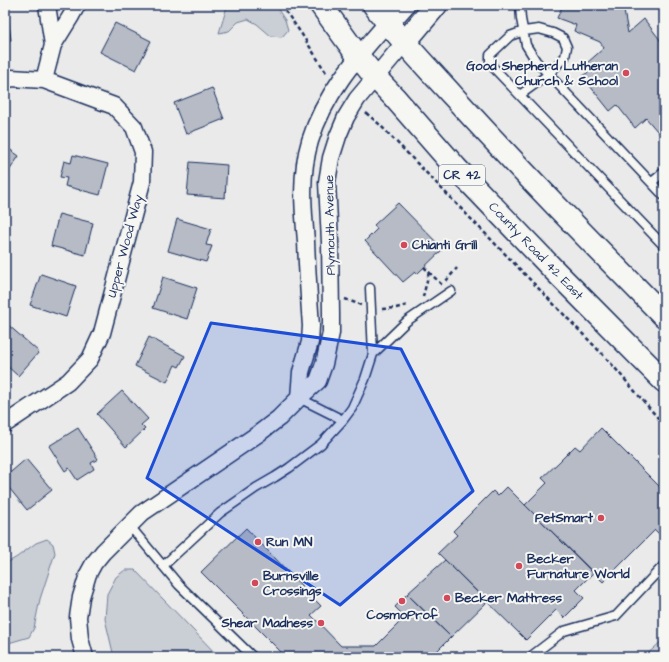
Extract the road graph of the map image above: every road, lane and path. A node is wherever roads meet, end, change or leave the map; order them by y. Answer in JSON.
{"nodes":[{"id":1,"x":47,"y":5,"type":"edge"},
{"id":2,"x":76,"y":5,"type":"edge"},
{"id":3,"x":281,"y":5,"type":"edge"},
{"id":4,"x":321,"y":5,"type":"edge"},
{"id":5,"x":374,"y":5,"type":"edge"},
{"id":6,"x":403,"y":5,"type":"edge"},
{"id":7,"x":436,"y":5,"type":"edge"},
{"id":8,"x":520,"y":5,"type":"edge"},
{"id":9,"x":387,"y":23,"type":"junction"},
{"id":10,"x":524,"y":32,"type":"junction"},
{"id":11,"x":404,"y":43,"type":"junction"},
{"id":12,"x":53,"y":44,"type":"junction"},
{"id":13,"x":358,"y":56,"type":"junction"},
{"id":14,"x":549,"y":74,"type":"junction"},
{"id":15,"x":375,"y":77,"type":"junction"},
{"id":16,"x":44,"y":80,"type":"junction"},
{"id":17,"x":5,"y":81,"type":"edge"},
{"id":18,"x":337,"y":85,"type":"junction"},
{"id":19,"x":520,"y":95,"type":"junction"},
{"id":20,"x":354,"y":104,"type":"junction"},
{"id":21,"x":664,"y":172,"type":"edge"},
{"id":22,"x":652,"y":182,"type":"junction"},
{"id":23,"x":664,"y":196,"type":"edge"},
{"id":24,"x":664,"y":246,"type":"edge"},
{"id":25,"x":424,"y":267,"type":"dead end"},
{"id":26,"x":457,"y":268,"type":"dead end"},
{"id":27,"x":429,"y":272,"type":"junction"},
{"id":28,"x":442,"y":286,"type":"junction"},
{"id":29,"x":370,"y":288,"type":"dead end"},
{"id":30,"x":451,"y":291,"type":"joint"},
{"id":31,"x":427,"y":296,"type":"dead end"},
{"id":32,"x":345,"y":299,"type":"dead end"},
{"id":33,"x":410,"y":305,"type":"dead end"},
{"id":34,"x":370,"y":308,"type":"junction"},
{"id":35,"x":664,"y":316,"type":"edge"},
{"id":36,"x":373,"y":354,"type":"junction"},
{"id":37,"x":664,"y":380,"type":"edge"},
{"id":38,"x":299,"y":398,"type":"junction"},
{"id":39,"x":343,"y":420,"type":"junction"},
{"id":40,"x":5,"y":424,"type":"edge"},
{"id":41,"x":664,"y":425,"type":"edge"},
{"id":42,"x":130,"y":525,"type":"junction"},
{"id":43,"x":664,"y":565,"type":"edge"},
{"id":44,"x":163,"y":566,"type":"junction"},
{"id":45,"x":85,"y":657,"type":"edge"},
{"id":46,"x":253,"y":657,"type":"edge"},
{"id":47,"x":530,"y":657,"type":"edge"}],
"edges":[{"from":1,"to":12,"type":"street"},
{"from":2,"to":12,"type":"street"},
{"from":3,"to":18,"type":"path"},
{"from":4,"to":13,"type":"main road","name":"County Road 42 East","number":"CR 42"},
{"from":5,"to":9,"type":"main road"},
{"from":6,"to":9,"type":"main road","name":"Plymouth Avenue"},
{"from":7,"to":11,"type":"main road","name":"Plymouth Avenue"},
{"from":8,"to":10,"type":"lane"},
{"from":9,"to":11,"type":"main road"},
{"from":9,"to":13,"type":"street","name":"Plymouth Avenue"},
{"from":10,"to":14,"type":"lane"},
{"from":10,"to":14,"type":"lane"},
{"from":10,"to":19,"type":"lane"},
{"from":11,"to":15,"type":"street","name":"Plymouth Avenue"},
{"from":11,"to":35,"type":"main road"},
{"from":12,"to":16,"type":"street"},
{"from":13,"to":15,"type":"main road","name":"County Road 42 East","number":"CR 42"},
{"from":13,"to":18,"type":"street","name":"Plymouth Avenue"},
{"from":14,"to":19,"type":"lane"},
{"from":14,"to":22,"type":"lane"},
{"from":15,"to":20,"type":"street","name":"Plymouth Avenue"},
{"from":15,"to":37,"type":"main road","name":"County Road 42 East","number":"CR 42"},
{"from":16,"to":17,"type":"street","name":"Upper Wood Way"},
{"from":16,"to":40,"type":"street","name":"Upper Wood Way"},
{"from":18,"to":38,"type":"street","name":"Plymouth Avenue"},
{"from":19,"to":24,"type":"lane"},
{"from":20,"to":38,"type":"street","name":"Plymouth Avenue"},
{"from":20,"to":41,"type":"path"},
{"from":21,"to":22,"type":"lane"},
{"from":22,"to":23,"type":"lane"},
{"from":25,"to":27,"type":"path"},
{"from":26,"to":28,"type":"path"},
{"from":27,"to":28,"type":"path"},
{"from":27,"to":31,"type":"path"},
{"from":28,"to":30,"type":"path"},
{"from":29,"to":34,"type":"lane"},
{"from":30,"to":36,"type":"lane"},
{"from":32,"to":34,"type":"path"},
{"from":33,"to":34,"type":"path"},
{"from":34,"to":36,"type":"lane"},
{"from":36,"to":39,"type":"lane"},
{"from":38,"to":39,"type":"lane"},
{"from":38,"to":42,"type":"street","name":"Plymouth Avenue"},
{"from":39,"to":44,"type":"lane"},
{"from":42,"to":44,"type":"lane"},
{"from":42,"to":45,"type":"street","name":"Plymouth Avenue"},
{"from":43,"to":47,"type":"lane"},
{"from":44,"to":46,"type":"lane"}]}
